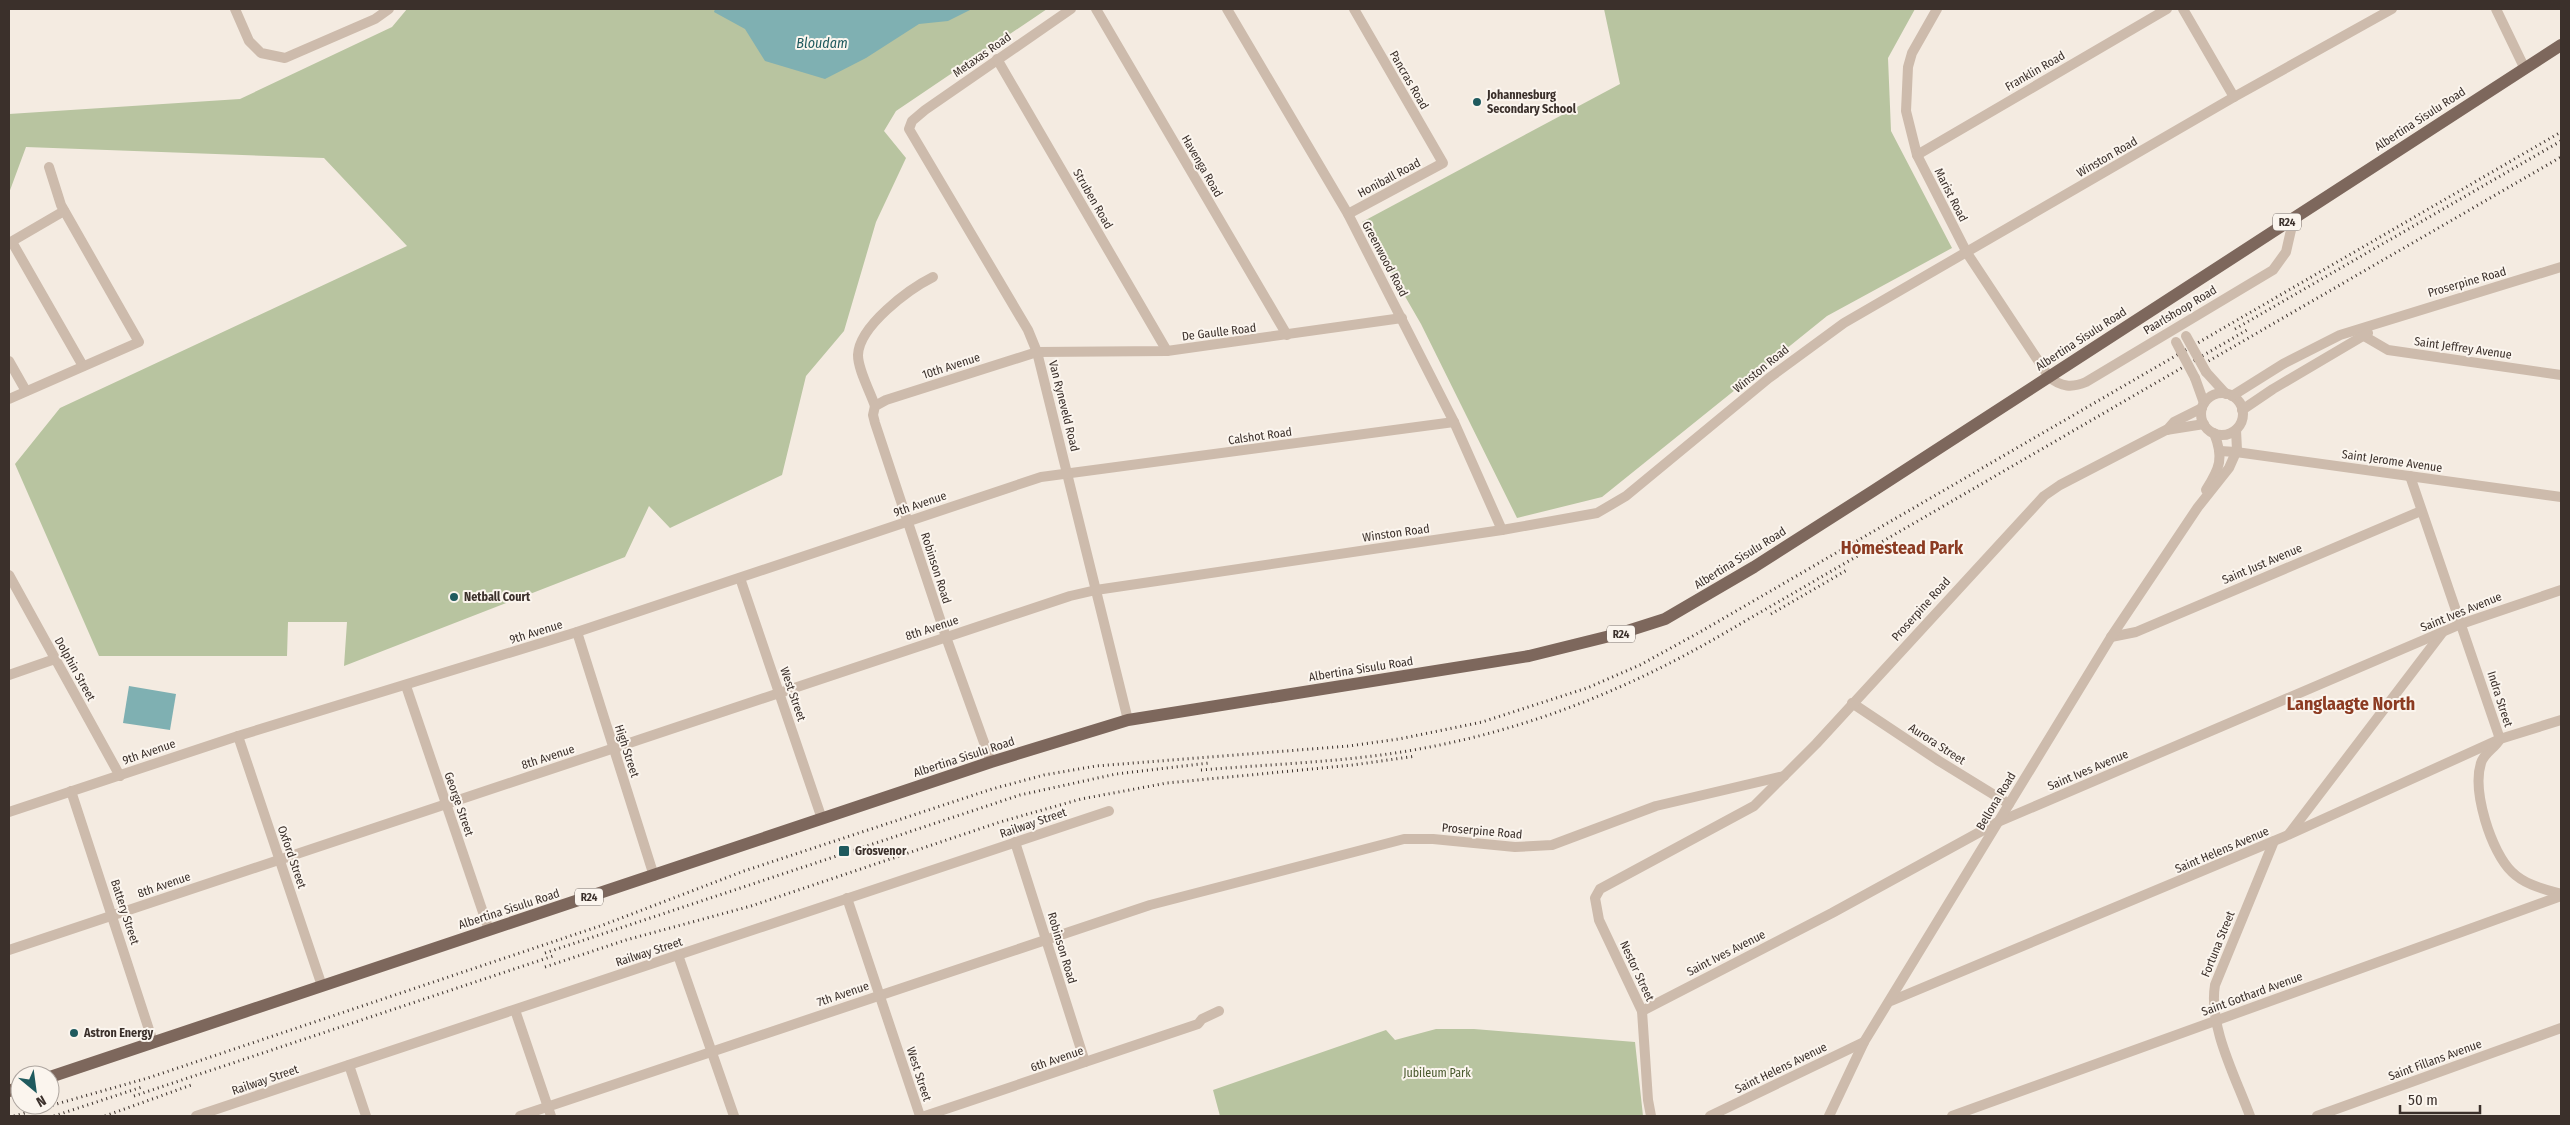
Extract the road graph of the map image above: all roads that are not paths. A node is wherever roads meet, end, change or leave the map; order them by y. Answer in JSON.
{"nodes":[{"id":1,"x":235,"y":9,"type":"edge"},
{"id":2,"x":390,"y":9,"type":"edge"},
{"id":3,"x":1071,"y":9,"type":"edge"},
{"id":4,"x":1096,"y":9,"type":"edge"},
{"id":5,"x":1227,"y":9,"type":"edge"},
{"id":6,"x":1354,"y":9,"type":"edge"},
{"id":7,"x":1937,"y":9,"type":"edge"},
{"id":8,"x":2167,"y":9,"type":"edge"},
{"id":9,"x":2183,"y":9,"type":"edge"},
{"id":10,"x":2392,"y":9,"type":"edge"},
{"id":11,"x":2496,"y":9,"type":"edge"},
{"id":12,"x":2561,"y":45,"type":"edge"},
{"id":13,"x":997,"y":59,"type":"junction"},
{"id":14,"x":2524,"y":67,"type":"junction"},
{"id":15,"x":2234,"y":97,"type":"junction"},
{"id":16,"x":909,"y":124,"type":"joint"},
{"id":17,"x":1916,"y":155,"type":"junction"},
{"id":18,"x":1442,"y":163,"type":"joint"},
{"id":19,"x":50,"y":167,"type":"dead end"},
{"id":20,"x":64,"y":211,"type":"junction"},
{"id":21,"x":1348,"y":214,"type":"junction"},
{"id":22,"x":2294,"y":217,"type":"junction"},
{"id":23,"x":10,"y":243,"type":"edge"},
{"id":24,"x":1967,"y":253,"type":"junction"},
{"id":25,"x":2561,"y":268,"type":"edge"},
{"id":26,"x":933,"y":277,"type":"dead end"},
{"id":27,"x":1402,"y":318,"type":"junction"},
{"id":28,"x":2179,"y":324,"type":"junction"},
{"id":29,"x":2381,"y":324,"type":"junction"},
{"id":30,"x":2170,"y":330,"type":"junction"},
{"id":31,"x":1287,"y":335,"type":"junction"},
{"id":32,"x":2364,"y":336,"type":"junction"},
{"id":33,"x":1167,"y":351,"type":"junction"},
{"id":34,"x":1037,"y":352,"type":"junction"},
{"id":35,"x":9,"y":361,"type":"edge"},
{"id":36,"x":83,"y":366,"type":"junction"},
{"id":37,"x":2561,"y":375,"type":"edge"},
{"id":38,"x":2049,"y":376,"type":"junction"},
{"id":39,"x":26,"y":391,"type":"junction"},
{"id":40,"x":2229,"y":395,"type":"junction"},
{"id":41,"x":9,"y":399,"type":"edge"},
{"id":42,"x":2203,"y":406,"type":"junction"},
{"id":43,"x":874,"y":407,"type":"junction"},
{"id":44,"x":2242,"y":410,"type":"junction"},
{"id":45,"x":1454,"y":422,"type":"junction"},
{"id":46,"x":2204,"y":424,"type":"junction"},
{"id":47,"x":2166,"y":430,"type":"junction"},
{"id":48,"x":2236,"y":430,"type":"junction"},
{"id":49,"x":2214,"y":433,"type":"junction"},
{"id":50,"x":2220,"y":451,"type":"junction"},
{"id":51,"x":2236,"y":452,"type":"junction"},
{"id":52,"x":1069,"y":474,"type":"junction"},
{"id":53,"x":2410,"y":476,"type":"junction"},
{"id":54,"x":2561,"y":496,"type":"edge"},
{"id":55,"x":2198,"y":507,"type":"junction"},
{"id":56,"x":2421,"y":510,"type":"junction"},
{"id":57,"x":908,"y":521,"type":"junction"},
{"id":58,"x":1502,"y":530,"type":"junction"},
{"id":59,"x":9,"y":576,"type":"edge"},
{"id":60,"x":740,"y":578,"type":"junction"},
{"id":61,"x":1096,"y":590,"type":"junction"},
{"id":62,"x":2561,"y":590,"type":"edge"},
{"id":63,"x":2461,"y":624,"type":"junction"},
{"id":64,"x":577,"y":632,"type":"junction"},
{"id":65,"x":2443,"y":633,"type":"junction"},
{"id":66,"x":946,"y":637,"type":"junction"},
{"id":67,"x":2111,"y":637,"type":"junction"},
{"id":68,"x":56,"y":659,"type":"junction"},
{"id":69,"x":9,"y":674,"type":"edge"},
{"id":70,"x":406,"y":686,"type":"junction"},
{"id":71,"x":779,"y":692,"type":"junction"},
{"id":72,"x":1852,"y":703,"type":"junction"},
{"id":73,"x":1128,"y":720,"type":"junction"},
{"id":74,"x":2561,"y":720,"type":"edge"},
{"id":75,"x":238,"y":736,"type":"junction"},
{"id":76,"x":2500,"y":739,"type":"junction"},
{"id":77,"x":612,"y":748,"type":"junction"},
{"id":78,"x":991,"y":762,"type":"junction"},
{"id":79,"x":120,"y":776,"type":"junction"},
{"id":80,"x":1784,"y":776,"type":"junction"},
{"id":81,"x":71,"y":791,"type":"junction"},
{"id":82,"x":446,"y":804,"type":"junction"},
{"id":83,"x":2009,"y":804,"type":"junction"},
{"id":84,"x":1109,"y":811,"type":"dead end"},
{"id":85,"x":9,"y":812,"type":"edge"},
{"id":86,"x":822,"y":818,"type":"junction"},
{"id":87,"x":1998,"y":822,"type":"junction"},
{"id":88,"x":2288,"y":835,"type":"junction"},
{"id":89,"x":2274,"y":841,"type":"junction"},
{"id":90,"x":1015,"y":842,"type":"junction"},
{"id":91,"x":279,"y":860,"type":"junction"},
{"id":92,"x":654,"y":876,"type":"junction"},
{"id":93,"x":2561,"y":895,"type":"edge"},
{"id":94,"x":848,"y":898,"type":"junction"},
{"id":95,"x":1174,"y":898,"type":"joint"},
{"id":96,"x":1595,"y":898,"type":"joint"},
{"id":97,"x":113,"y":916,"type":"junction"},
{"id":98,"x":489,"y":930,"type":"junction"},
{"id":99,"x":1047,"y":939,"type":"junction"},
{"id":100,"x":9,"y":950,"type":"edge"},
{"id":101,"x":678,"y":955,"type":"junction"},
{"id":102,"x":322,"y":986,"type":"junction"},
{"id":103,"x":880,"y":995,"type":"junction"},
{"id":104,"x":1891,"y":1001,"type":"junction"},
{"id":105,"x":515,"y":1010,"type":"junction"},
{"id":106,"x":1219,"y":1011,"type":"dead end"},
{"id":107,"x":1642,"y":1011,"type":"junction"},
{"id":108,"x":2215,"y":1021,"type":"junction"},
{"id":109,"x":2561,"y":1028,"type":"edge"},
{"id":110,"x":153,"y":1042,"type":"junction"},
{"id":111,"x":1864,"y":1042,"type":"junction"},
{"id":112,"x":711,"y":1052,"type":"junction"},
{"id":113,"x":1085,"y":1062,"type":"junction"},
{"id":114,"x":349,"y":1065,"type":"junction"},
{"id":115,"x":60,"y":1074,"type":"edge"},
{"id":116,"x":549,"y":1112,"type":"edge"},
{"id":117,"x":196,"y":1116,"type":"edge"},
{"id":118,"x":366,"y":1116,"type":"edge"},
{"id":119,"x":520,"y":1116,"type":"edge"},
{"id":120,"x":734,"y":1116,"type":"edge"},
{"id":121,"x":920,"y":1116,"type":"edge"},
{"id":122,"x":925,"y":1116,"type":"edge"},
{"id":123,"x":1651,"y":1116,"type":"edge"},
{"id":124,"x":1710,"y":1116,"type":"edge"},
{"id":125,"x":1829,"y":1116,"type":"edge"},
{"id":126,"x":1952,"y":1116,"type":"edge"},
{"id":127,"x":2250,"y":1116,"type":"edge"},
{"id":128,"x":2317,"y":1116,"type":"edge"}],
"edges":[{"from":1,"to":2,"type":"street"},
{"from":3,"to":13,"type":"street","name":"Metaxas Road"},
{"from":4,"to":31,"type":"street","name":"Havenga Road"},
{"from":5,"to":21,"type":"street","name":"Greenwood Road"},
{"from":6,"to":18,"type":"street","name":"Pancras Road"},
{"from":7,"to":17,"type":"street","name":"Marist Road"},
{"from":8,"to":17,"type":"street","name":"Franklin Road"},
{"from":9,"to":15,"type":"street"},
{"from":10,"to":15,"type":"street","name":"Winston Road"},
{"from":11,"to":14,"type":"street"},
{"from":12,"to":14,"type":"main road","name":"Albertina Sisulu Road","number":"R24"},
{"from":13,"to":16,"type":"street","name":"Metaxas Road"},
{"from":13,"to":33,"type":"street","name":"Struben Road"},
{"from":14,"to":22,"type":"main road","name":"Albertina Sisulu Road","number":"R24"},
{"from":15,"to":24,"type":"street","name":"Winston Road"},
{"from":16,"to":34,"type":"street","name":"Van Ryneveld Road"},
{"from":17,"to":24,"type":"street","name":"Marist Road"},
{"from":18,"to":21,"type":"street","name":"Honiball Road"},
{"from":19,"to":20,"type":"street"},
{"from":20,"to":23,"type":"street"},
{"from":20,"to":36,"type":"street"},
{"from":21,"to":27,"type":"street","name":"Greenwood Road"},
{"from":22,"to":28,"type":"street","name":"Paarlshoop Road"},
{"from":22,"to":38,"type":"main road","name":"Albertina Sisulu Road","number":"R24"},
{"from":23,"to":36,"type":"street"},
{"from":24,"to":38,"type":"street","name":"Marist Road"},
{"from":24,"to":58,"type":"street","name":"Winston Road"},
{"from":25,"to":29,"type":"street","name":"Proserpine Road"},
{"from":26,"to":43,"type":"street","name":"Robinson Road"},
{"from":27,"to":31,"type":"street","name":"De Gaulle Road"},
{"from":27,"to":45,"type":"street","name":"Greenwood Road"},
{"from":28,"to":30,"type":"street","name":"Paarlshoop Road"},
{"from":28,"to":40,"type":"street","bridge":true},
{"from":29,"to":32,"type":"street","name":"Proserpine Road"},
{"from":29,"to":40,"type":"street","name":"Proserpine Road"},
{"from":30,"to":38,"type":"street","name":"Paarlshoop Road"},
{"from":30,"to":42,"type":"street","bridge":true},
{"from":31,"to":33,"type":"street","name":"De Gaulle Road"},
{"from":32,"to":37,"type":"street","name":"Saint Jeffrey Avenue"},
{"from":32,"to":44,"type":"street","name":"Proserpine Road"},
{"from":33,"to":34,"type":"street","name":"De Gaulle Road"},
{"from":34,"to":43,"type":"street","name":"10th Avenue"},
{"from":34,"to":52,"type":"street","name":"Van Ryneveld Road"},
{"from":35,"to":39,"type":"street"},
{"from":36,"to":39,"type":"street"},
{"from":38,"to":73,"type":"main road","name":"Albertina Sisulu Road","number":"R24"},
{"from":39,"to":41,"type":"street"},
{"from":40,"to":42,"type":"street","name":"Proserpine Road"},
{"from":40,"to":44,"type":"street"},
{"from":42,"to":46,"type":"street"},
{"from":42,"to":47,"type":"street","name":"Proserpine Road"},
{"from":43,"to":57,"type":"street","name":"Robinson Road"},
{"from":44,"to":48,"type":"street"},
{"from":45,"to":52,"type":"street","name":"Calshot Road"},
{"from":45,"to":58,"type":"street","name":"Greenwood Road"},
{"from":46,"to":47,"type":"street","name":"Proserpine Road"},
{"from":46,"to":49,"type":"street"},
{"from":47,"to":72,"type":"street","name":"Proserpine Road"},
{"from":48,"to":49,"type":"street"},
{"from":48,"to":51,"type":"street"},
{"from":49,"to":50,"type":"street"},
{"from":50,"to":51,"type":"street","name":"Saint Jerome Avenue"},
{"from":50,"to":55,"type":"street","name":"Bellona Road"},
{"from":51,"to":53,"type":"street","name":"Saint Jerome Avenue"},
{"from":51,"to":55,"type":"street","name":"Bellona Road"},
{"from":52,"to":57,"type":"street","name":"9th Avenue"},
{"from":52,"to":61,"type":"street","name":"Van Ryneveld Road"},
{"from":53,"to":54,"type":"street","name":"Saint Jerome Avenue"},
{"from":53,"to":56,"type":"street","name":"Indra Street"},
{"from":55,"to":67,"type":"street","name":"Bellona Road"},
{"from":56,"to":63,"type":"street","name":"Indra Street"},
{"from":56,"to":67,"type":"street","name":"Saint Just Avenue"},
{"from":57,"to":60,"type":"street","name":"9th Avenue"},
{"from":57,"to":66,"type":"street","name":"Robinson Road"},
{"from":58,"to":61,"type":"street","name":"Winston Road"},
{"from":59,"to":68,"type":"street","name":"Dolphin Street"},
{"from":60,"to":64,"type":"street","name":"9th Avenue"},
{"from":60,"to":71,"type":"street","name":"West Street"},
{"from":61,"to":66,"type":"street","name":"8th Avenue"},
{"from":61,"to":73,"type":"street","name":"Van Ryneveld Road"},
{"from":62,"to":63,"type":"street","name":"Saint Ives Avenue"},
{"from":63,"to":65,"type":"street","name":"Saint Ives Avenue"},
{"from":63,"to":76,"type":"street","name":"Indra Street"},
{"from":64,"to":70,"type":"street","name":"9th Avenue"},
{"from":64,"to":77,"type":"street","name":"High Street"},
{"from":65,"to":87,"type":"street","name":"Saint Ives Avenue"},
{"from":65,"to":88,"type":"street"},
{"from":66,"to":71,"type":"street","name":"8th Avenue"},
{"from":66,"to":78,"type":"street","name":"Robinson Road"},
{"from":67,"to":83,"type":"street","name":"Bellona Road"},
{"from":68,"to":69,"type":"street"},
{"from":68,"to":79,"type":"street","name":"Dolphin Street"},
{"from":70,"to":75,"type":"street","name":"9th Avenue"},
{"from":70,"to":82,"type":"street","name":"George Street"},
{"from":71,"to":77,"type":"street","name":"8th Avenue"},
{"from":71,"to":86,"type":"street","name":"West Street"},
{"from":72,"to":80,"type":"street","name":"Proserpine Road"},
{"from":72,"to":83,"type":"street","name":"Aurora Street"},
{"from":73,"to":78,"type":"main road","name":"Albertina Sisulu Road","number":"R24"},
{"from":74,"to":76,"type":"street","name":"Saint Helens Avenue"},
{"from":75,"to":79,"type":"street","name":"9th Avenue"},
{"from":75,"to":91,"type":"street","name":"Oxford Street"},
{"from":76,"to":88,"type":"street","name":"Saint Helens Avenue"},
{"from":76,"to":93,"type":"street","name":"Indra Street"},
{"from":77,"to":82,"type":"street","name":"8th Avenue"},
{"from":77,"to":92,"type":"street","name":"High Street"},
{"from":78,"to":86,"type":"main road","name":"Albertina Sisulu Road","number":"R24"},
{"from":79,"to":81,"type":"street","name":"9th Avenue"},
{"from":80,"to":95,"type":"street","name":"Proserpine Road"},
{"from":80,"to":96,"type":"street","name":"Proserpine Road"},
{"from":81,"to":85,"type":"street","name":"9th Avenue"},
{"from":81,"to":97,"type":"street","name":"Battery Street"},
{"from":82,"to":91,"type":"street","name":"8th Avenue"},
{"from":82,"to":98,"type":"street","name":"George Street"},
{"from":83,"to":87,"type":"street","name":"Bellona Road"},
{"from":84,"to":90,"type":"street","name":"Railway Street"},
{"from":86,"to":92,"type":"main road","name":"Albertina Sisulu Road","number":"R24"},
{"from":87,"to":104,"type":"street","name":"Bellona Road"},
{"from":87,"to":107,"type":"street","name":"Saint Ives Avenue"},
{"from":88,"to":89,"type":"street","name":"Saint Helens Avenue"},
{"from":89,"to":104,"type":"street","name":"Saint Helens Avenue"},
{"from":89,"to":108,"type":"street","name":"Fortuna Street"},
{"from":90,"to":94,"type":"street","name":"Railway Street"},
{"from":90,"to":99,"type":"street","name":"Robinson Road"},
{"from":91,"to":97,"type":"street","name":"8th Avenue"},
{"from":91,"to":102,"type":"street","name":"Oxford Street"},
{"from":92,"to":98,"type":"main road","name":"Albertina Sisulu Road","number":"R24"},
{"from":93,"to":108,"type":"street","name":"Saint Gothard Avenue"},
{"from":94,"to":101,"type":"street","name":"Railway Street"},
{"from":94,"to":103,"type":"street","name":"West Street"},
{"from":95,"to":99,"type":"street","name":"7th Avenue"},
{"from":96,"to":107,"type":"street","name":"Nestor Street"},
{"from":97,"to":100,"type":"street","name":"8th Avenue"},
{"from":97,"to":110,"type":"street","name":"Battery Street"},
{"from":98,"to":102,"type":"main road","name":"Albertina Sisulu Road","number":"R24"},
{"from":99,"to":103,"type":"street","name":"7th Avenue"},
{"from":99,"to":113,"type":"street","name":"Robinson Road"},
{"from":101,"to":105,"type":"street","name":"Railway Street"},
{"from":101,"to":112,"type":"street"},
{"from":102,"to":110,"type":"main road","name":"Albertina Sisulu Road","number":"R24"},
{"from":103,"to":112,"type":"street","name":"7th Avenue"},
{"from":103,"to":121,"type":"street","name":"West Street"},
{"from":104,"to":111,"type":"street","name":"Bellona Road"},
{"from":105,"to":114,"type":"street","name":"Railway Street"},
{"from":105,"to":116,"type":"street"},
{"from":106,"to":113,"type":"street","name":"6th Avenue"},
{"from":107,"to":123,"type":"street","name":"Nestor Street"},
{"from":108,"to":126,"type":"street","name":"Saint Gothard Avenue"},
{"from":108,"to":127,"type":"street","name":"Fortuna Street"},
{"from":109,"to":128,"type":"street","name":"Saint Fillans Avenue"},
{"from":110,"to":115,"type":"main road","name":"Albertina Sisulu Road","number":"R24"},
{"from":111,"to":124,"type":"street","name":"Saint Helens Avenue"},
{"from":111,"to":125,"type":"street","name":"Bellona Road"},
{"from":112,"to":116,"type":"street","name":"7th Avenue"},
{"from":112,"to":120,"type":"street"},
{"from":113,"to":122,"type":"street","name":"6th Avenue"},
{"from":114,"to":117,"type":"street","name":"Railway Street"},
{"from":114,"to":118,"type":"street"},
{"from":116,"to":119,"type":"street","name":"7th Avenue"}]}
